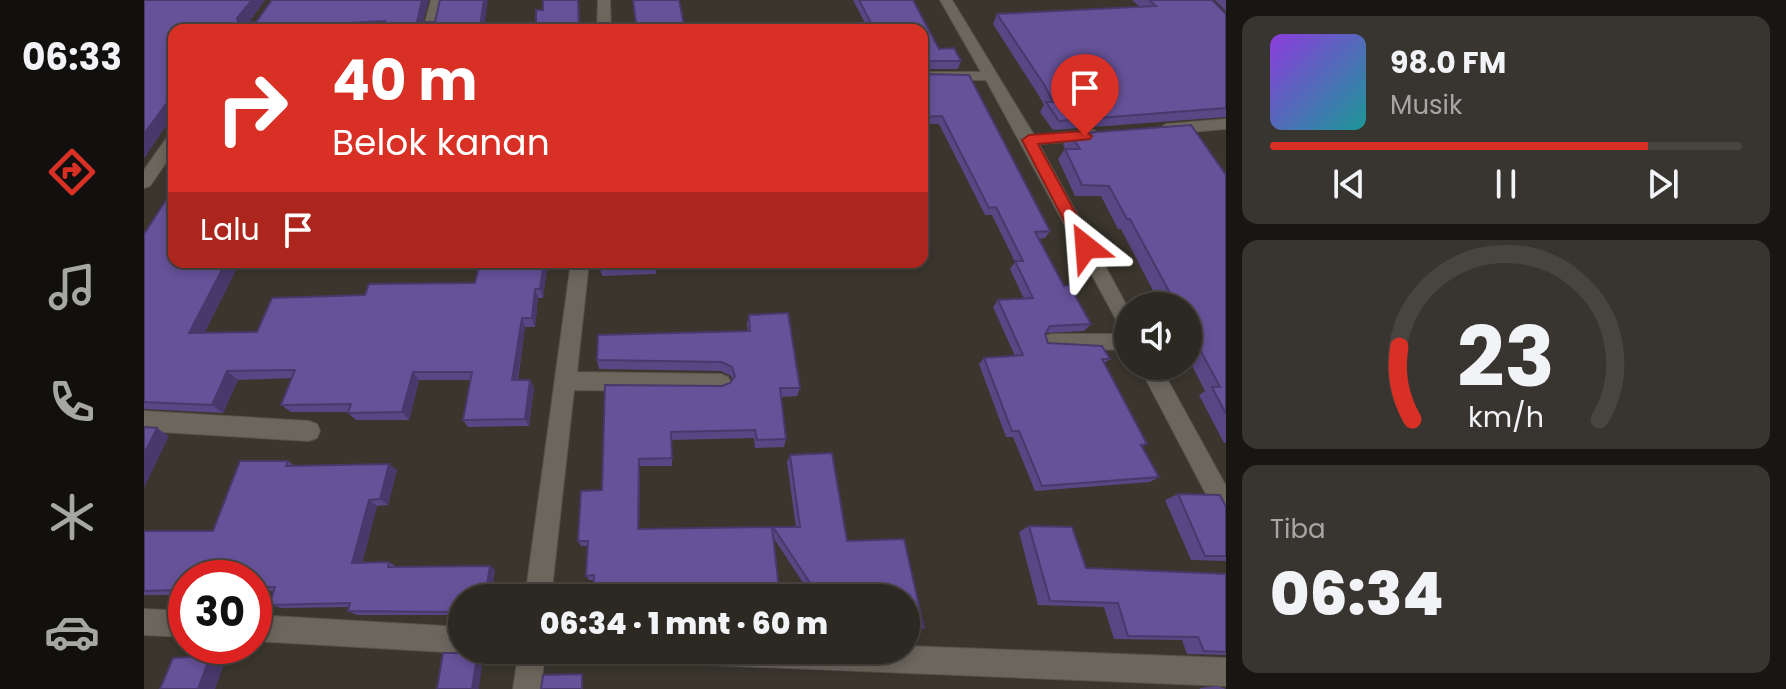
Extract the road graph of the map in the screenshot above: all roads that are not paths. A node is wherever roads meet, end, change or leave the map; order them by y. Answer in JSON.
{"nodes":[{"id":1,"x":437,"y":0,"type":"edge"},
{"id":2,"x":604,"y":0,"type":"edge"},
{"id":3,"x":946,"y":0,"type":"edge"},
{"id":4,"x":431,"y":24,"type":"edge"},
{"id":5,"x":604,"y":24,"type":"edge"},
{"id":6,"x":928,"y":76,"type":"edge"},
{"id":7,"x":992,"y":76,"type":"junction"},
{"id":8,"x":1226,"y":124,"type":"edge"},
{"id":9,"x":1150,"y":130,"type":"edge"},
{"id":10,"x":1105,"y":134,"type":"edge"},
{"id":11,"x":1029,"y":140,"type":"junction"},
{"id":12,"x":168,"y":148,"type":"edge"},
{"id":13,"x":144,"y":182,"type":"edge"},
{"id":14,"x":579,"y":268,"type":"edge"},
{"id":15,"x":1114,"y":301,"type":"edge"},
{"id":16,"x":1052,"y":342,"type":"edge"},
{"id":17,"x":1114,"y":342,"type":"edge"},
{"id":18,"x":1157,"y":380,"type":"edge"},
{"id":19,"x":564,"y":381,"type":"junction"},
{"id":20,"x":721,"y":383,"type":"edge"},
{"id":21,"x":144,"y":421,"type":"edge"},
{"id":22,"x":309,"y":431,"type":"dead end"},
{"id":23,"x":1226,"y":509,"type":"edge"},
{"id":24,"x":540,"y":584,"type":"edge"},
{"id":25,"x":144,"y":622,"type":"edge"},
{"id":26,"x":168,"y":623,"type":"edge"},
{"id":27,"x":272,"y":629,"type":"edge"},
{"id":28,"x":448,"y":639,"type":"edge"},
{"id":29,"x":920,"y":660,"type":"edge"},
{"id":30,"x":530,"y":664,"type":"edge"},
{"id":31,"x":1226,"y":672,"type":"edge"},
{"id":32,"x":527,"y":689,"type":"edge"}],
"edges":[{"from":1,"to":4,"type":"street"},
{"from":2,"to":5,"type":"street"},
{"from":3,"to":7,"type":"street"},
{"from":6,"to":7,"type":"street"},
{"from":7,"to":11,"type":"street"},
{"from":8,"to":9,"type":"street"},
{"from":10,"to":11,"type":"street"},
{"from":11,"to":15,"type":"street"},
{"from":12,"to":13,"type":"street"},
{"from":14,"to":19,"type":"street"},
{"from":16,"to":17,"type":"street"},
{"from":18,"to":23,"type":"street"},
{"from":19,"to":20,"type":"street"},
{"from":19,"to":24,"type":"street"},
{"from":21,"to":22,"type":"street"},
{"from":25,"to":26,"type":"street"},
{"from":27,"to":28,"type":"street"},
{"from":29,"to":31,"type":"street"},
{"from":30,"to":32,"type":"street"}]}
